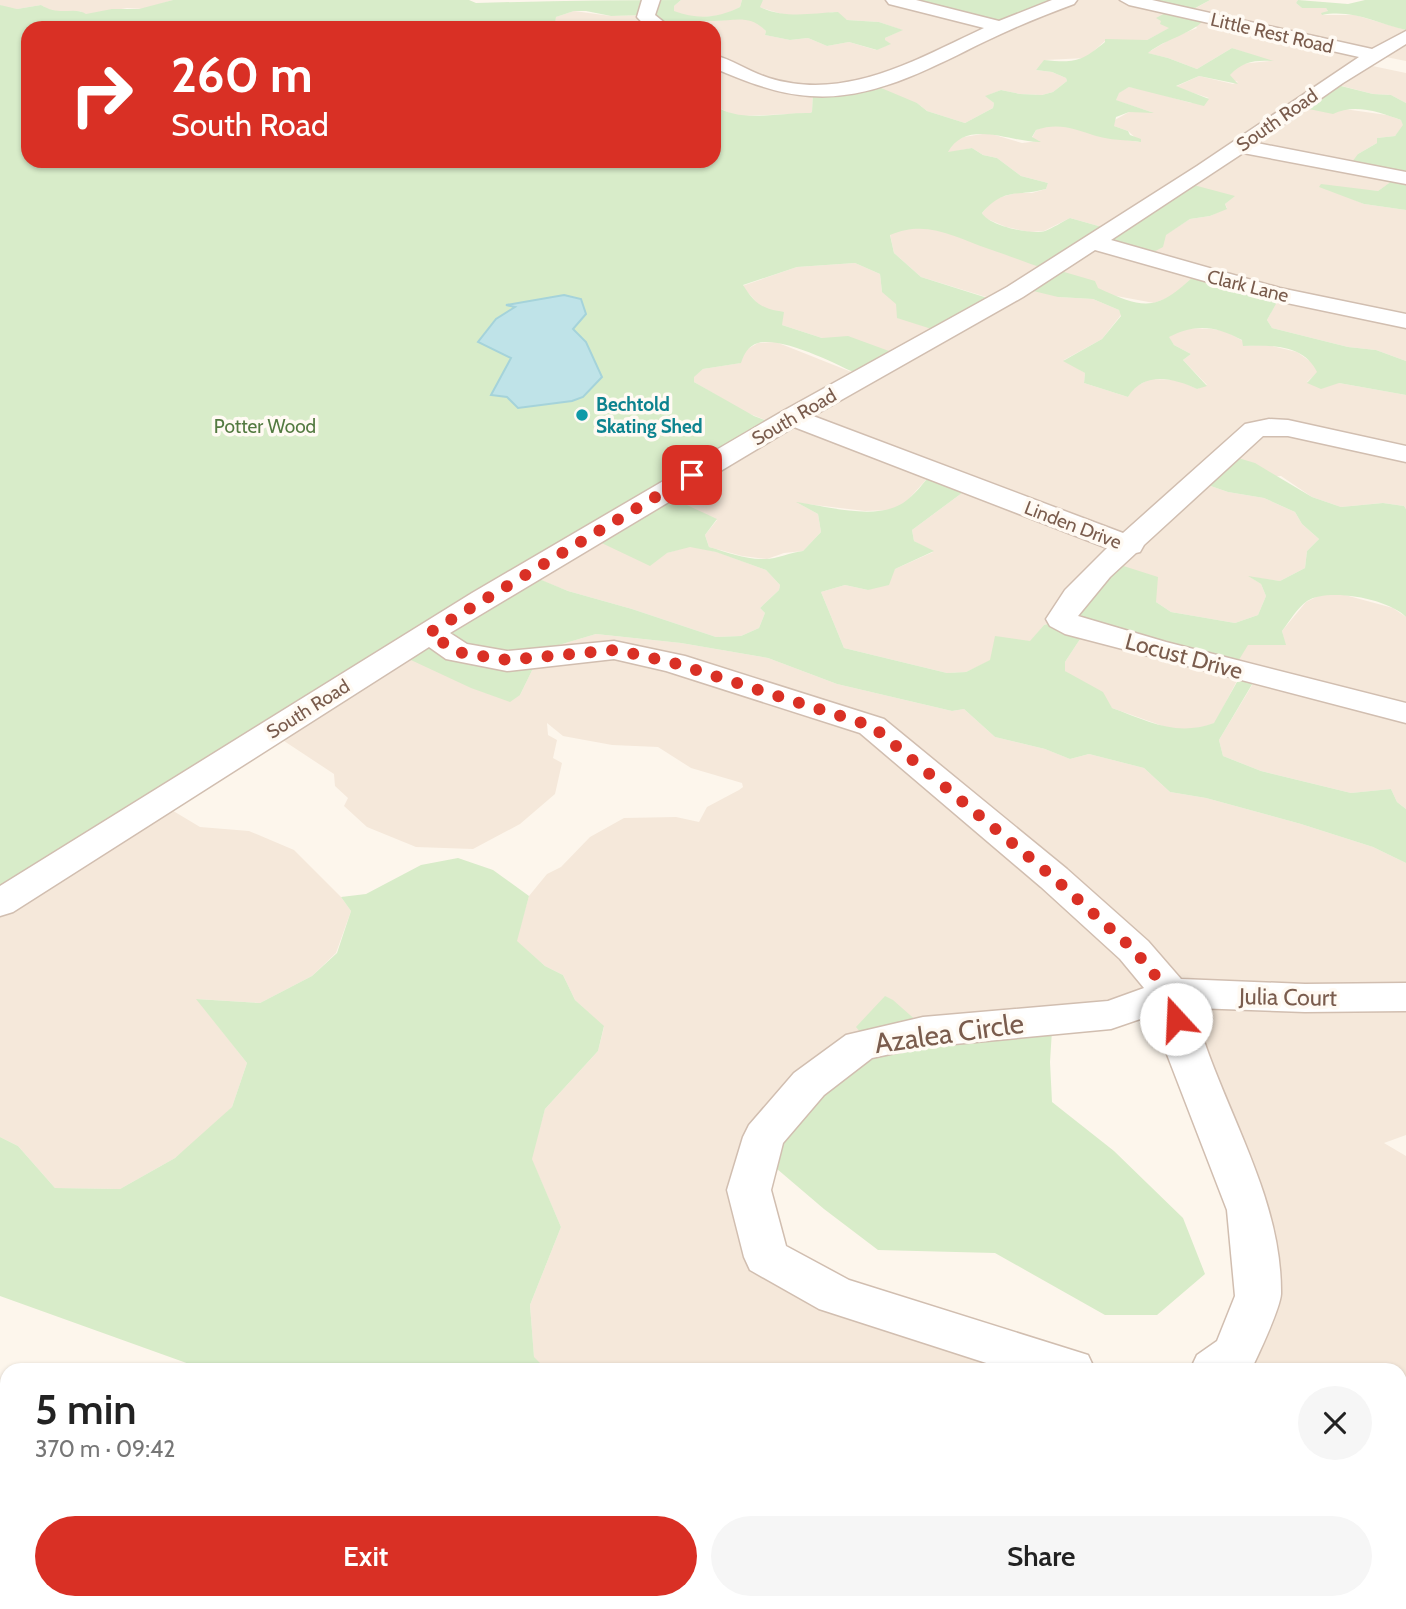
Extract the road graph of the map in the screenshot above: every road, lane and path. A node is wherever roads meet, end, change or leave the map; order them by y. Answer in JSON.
{"nodes":[{"id":1,"x":651,"y":0,"type":"edge"},
{"id":2,"x":895,"y":0,"type":"edge"},
{"id":3,"x":1068,"y":0,"type":"edge"},
{"id":4,"x":1129,"y":0,"type":"edge"},
{"id":5,"x":652,"y":21,"type":"edge"},
{"id":6,"x":1002,"y":27,"type":"junction"},
{"id":7,"x":1406,"y":36,"type":"edge"},
{"id":8,"x":1374,"y":55,"type":"junction"},
{"id":9,"x":721,"y":65,"type":"edge"},
{"id":10,"x":1240,"y":146,"type":"junction"},
{"id":11,"x":1406,"y":178,"type":"edge"},
{"id":12,"x":1092,"y":242,"type":"junction"},
{"id":13,"x":1406,"y":321,"type":"edge"},
{"id":14,"x":792,"y":416,"type":"junction"},
{"id":15,"x":1406,"y":454,"type":"edge"},
{"id":16,"x":1130,"y":546,"type":"junction"},
{"id":17,"x":429,"y":633,"type":"junction"},
{"id":18,"x":1406,"y":713,"type":"edge"},
{"id":19,"x":8,"y":887,"type":"edge"},
{"id":20,"x":1170,"y":993,"type":"junction"},
{"id":21,"x":1406,"y":998,"type":"edge"},
{"id":22,"x":1049,"y":1363,"type":"edge"},
{"id":23,"x":1223,"y":1363,"type":"edge"}],
"edges":[{"from":1,"to":5,"type":"street"},
{"from":2,"to":6,"type":"street"},
{"from":3,"to":6,"type":"street"},
{"from":4,"to":8,"type":"street","name":"Little Rest Road"},
{"from":6,"to":9,"type":"street"},
{"from":7,"to":8,"type":"street","name":"South Road"},
{"from":8,"to":10,"type":"street","name":"South Road"},
{"from":10,"to":11,"type":"street"},
{"from":10,"to":12,"type":"street","name":"South Road"},
{"from":12,"to":13,"type":"street","name":"Clark Lane"},
{"from":12,"to":14,"type":"street","name":"South Road"},
{"from":14,"to":16,"type":"street","name":"Linden Drive"},
{"from":14,"to":17,"type":"street","name":"South Road"},
{"from":15,"to":16,"type":"street","name":"Linden Drive"},
{"from":16,"to":18,"type":"street","name":"Locust Drive"},
{"from":17,"to":19,"type":"street","name":"South Road"},
{"from":17,"to":20,"type":"street"},
{"from":20,"to":21,"type":"street","name":"Julia Court"},
{"from":20,"to":22,"type":"street","name":"Azalea Circle"},
{"from":20,"to":23,"type":"street"}]}
